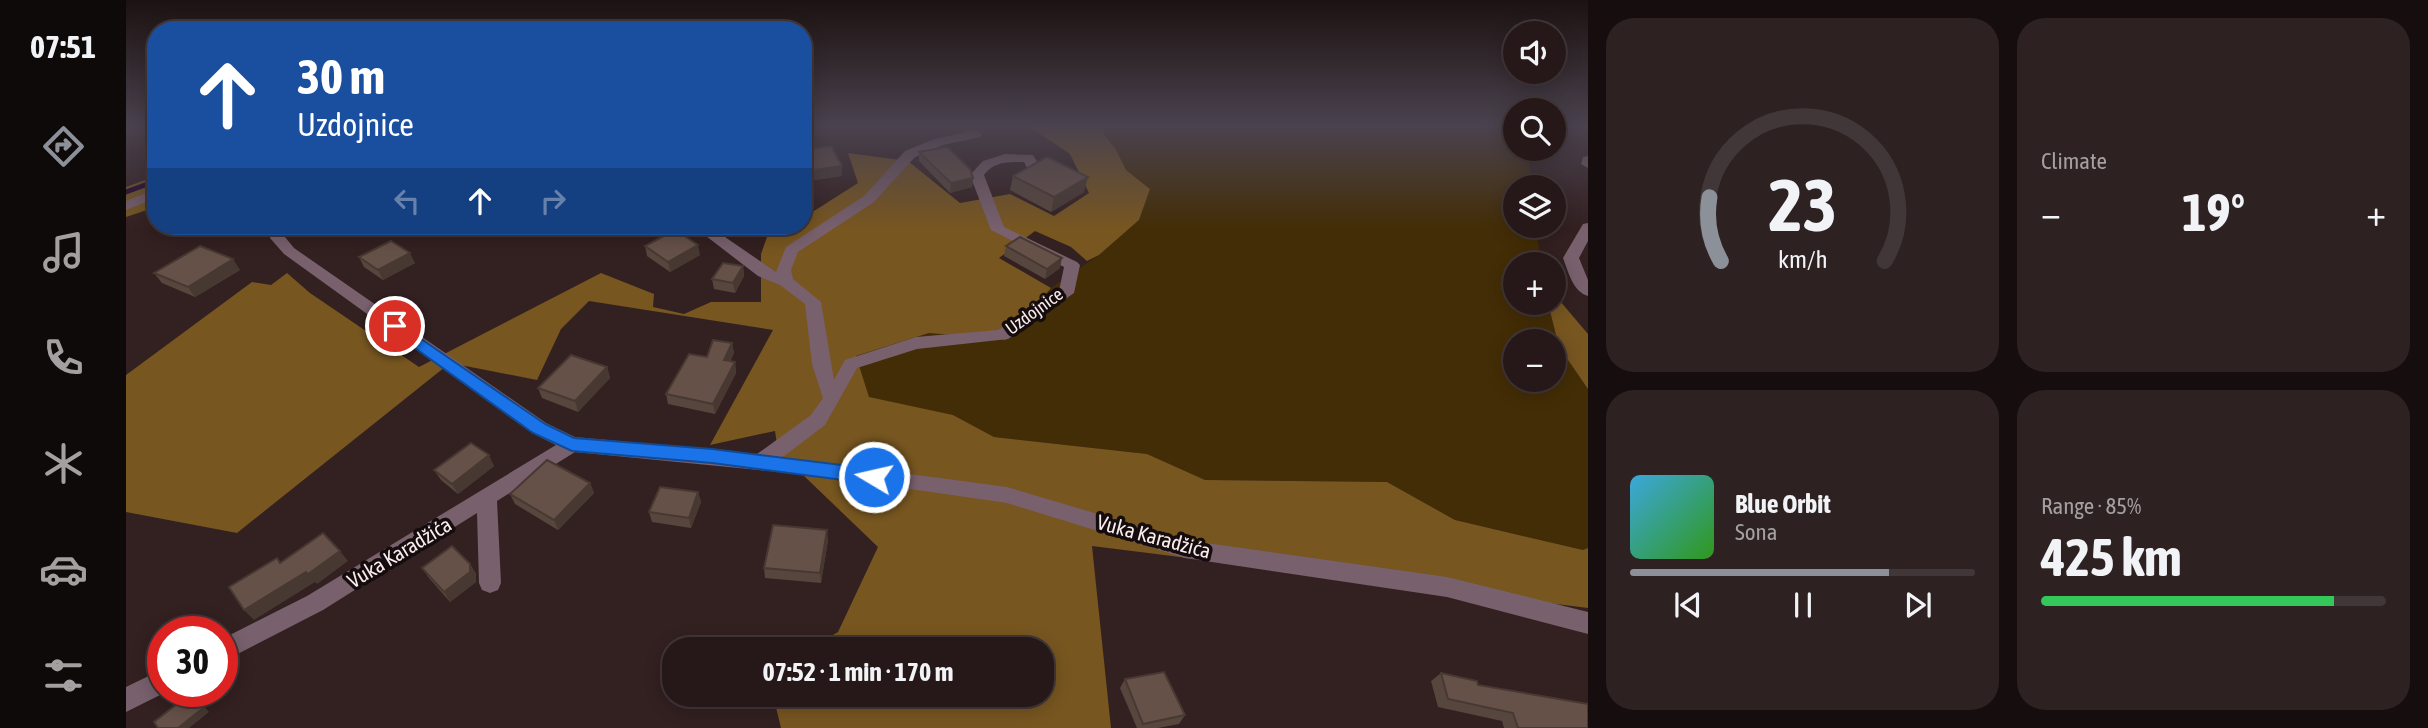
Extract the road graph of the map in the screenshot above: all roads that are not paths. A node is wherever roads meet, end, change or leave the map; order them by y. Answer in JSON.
{"nodes":[{"id":1,"x":904,"y":161,"type":"edge"},
{"id":2,"x":989,"y":161,"type":"edge"},
{"id":3,"x":1030,"y":161,"type":"edge"},
{"id":4,"x":1035,"y":170,"type":"edge"},
{"id":5,"x":147,"y":198,"type":"edge"},
{"id":6,"x":126,"y":206,"type":"edge"},
{"id":7,"x":1588,"y":227,"type":"edge"},
{"id":8,"x":278,"y":235,"type":"edge"},
{"id":9,"x":712,"y":235,"type":"edge"},
{"id":10,"x":786,"y":281,"type":"junction"},
{"id":11,"x":1588,"y":291,"type":"edge"},
{"id":12,"x":832,"y":399,"type":"junction"},
{"id":13,"x":572,"y":444,"type":"junction"},
{"id":14,"x":761,"y":461,"type":"junction"},
{"id":15,"x":486,"y":498,"type":"junction"},
{"id":16,"x":490,"y":583,"type":"dead end"},
{"id":17,"x":1588,"y":623,"type":"edge"},
{"id":18,"x":238,"y":643,"type":"edge"},
{"id":19,"x":147,"y":689,"type":"edge"},
{"id":20,"x":126,"y":700,"type":"edge"}],
"edges":[{"from":1,"to":10,"type":"street"},
{"from":2,"to":12,"type":"street","name":"Uzdojnice"},
{"from":3,"to":4,"type":"street","name":"Uzdojnice"},
{"from":5,"to":6,"type":"street"},
{"from":7,"to":11,"type":"street"},
{"from":8,"to":13,"type":"street"},
{"from":9,"to":10,"type":"street"},
{"from":10,"to":12,"type":"street"},
{"from":12,"to":14,"type":"street","name":"Uzdojnice"},
{"from":13,"to":14,"type":"street"},
{"from":13,"to":15,"type":"street","name":"Vuka Karadžića"},
{"from":14,"to":17,"type":"street","name":"Vuka Karadžića"},
{"from":15,"to":16,"type":"street"},
{"from":15,"to":18,"type":"street","name":"Vuka Karadžića"},
{"from":19,"to":20,"type":"street"}]}
